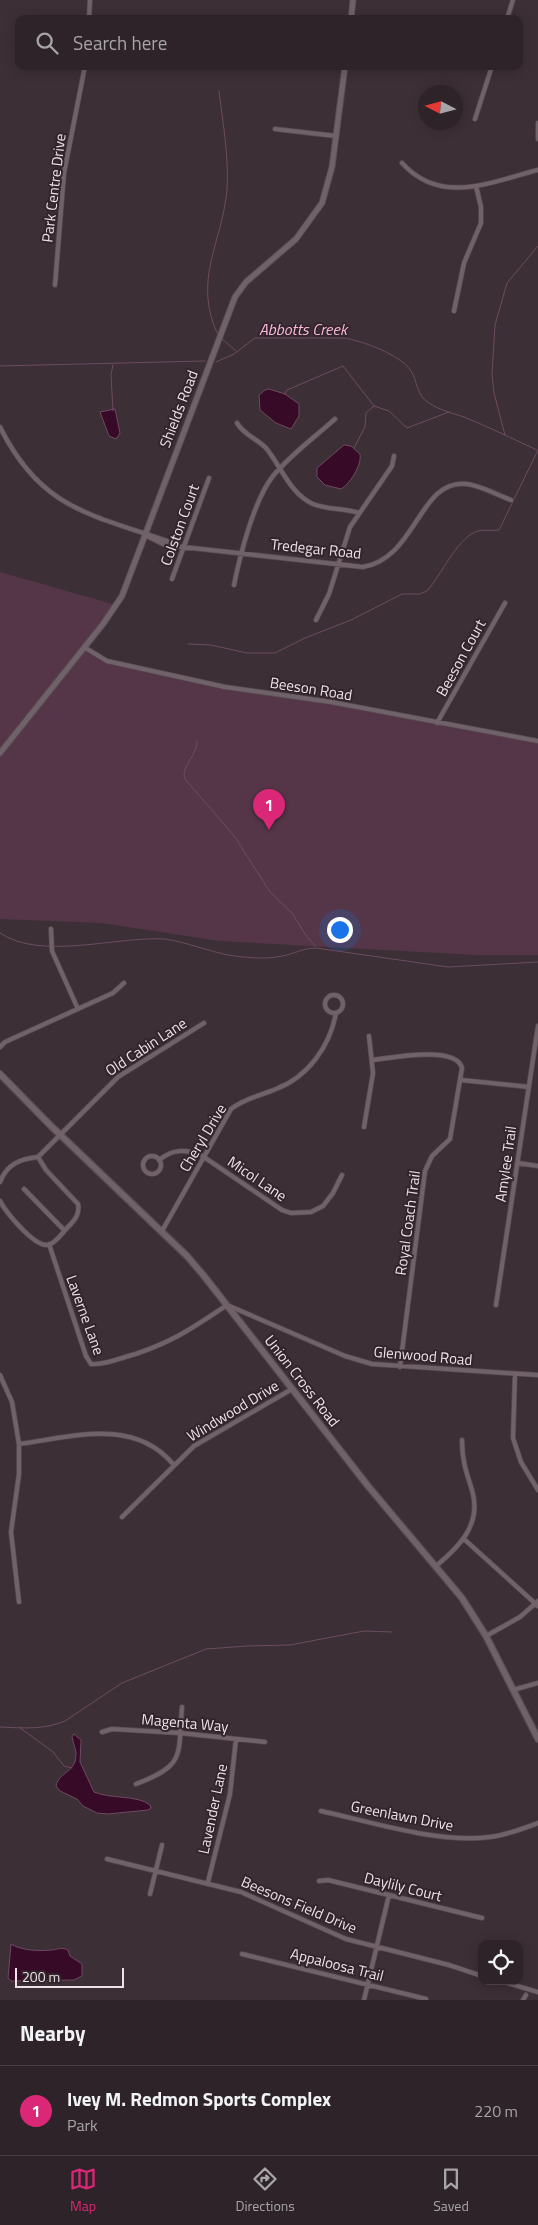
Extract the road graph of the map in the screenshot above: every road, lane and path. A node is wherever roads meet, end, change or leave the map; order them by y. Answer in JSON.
{"nodes":[{"id":1,"x":90,"y":0,"type":"edge"},
{"id":2,"x":353,"y":0,"type":"edge"},
{"id":3,"x":513,"y":0,"type":"edge"},
{"id":4,"x":89,"y":15,"type":"edge"},
{"id":5,"x":351,"y":15,"type":"edge"},
{"id":6,"x":508,"y":15,"type":"edge"},
{"id":7,"x":84,"y":70,"type":"edge"},
{"id":8,"x":344,"y":70,"type":"edge"},
{"id":9,"x":491,"y":70,"type":"edge"},
{"id":10,"x":475,"y":119,"type":"dead end"},
{"id":11,"x":538,"y":123,"type":"edge"},
{"id":12,"x":275,"y":129,"type":"dead end"},
{"id":13,"x":336,"y":136,"type":"junction"},
{"id":14,"x":538,"y":139,"type":"edge"},
{"id":15,"x":402,"y":163,"type":"dead end"},
{"id":16,"x":538,"y":170,"type":"edge"},
{"id":17,"x":476,"y":186,"type":"junction"},
{"id":18,"x":55,"y":284,"type":"dead end"},
{"id":19,"x":454,"y":311,"type":"dead end"},
{"id":20,"x":335,"y":419,"type":"dead end"},
{"id":21,"x":237,"y":423,"type":"dead end"},
{"id":22,"x":0,"y":427,"type":"edge"},
{"id":23,"x":394,"y":456,"type":"dead end"},
{"id":24,"x":281,"y":467,"type":"junction"},
{"id":25,"x":209,"y":478,"type":"dead end"},
{"id":26,"x":511,"y":500,"type":"dead end"},
{"id":27,"x":359,"y":513,"type":"junction"},
{"id":28,"x":145,"y":535,"type":"junction"},
{"id":29,"x":183,"y":547,"type":"junction"},
{"id":30,"x":240,"y":553,"type":"junction"},
{"id":31,"x":339,"y":564,"type":"junction"},
{"id":32,"x":172,"y":579,"type":"dead end"},
{"id":33,"x":234,"y":585,"type":"dead end"},
{"id":34,"x":505,"y":603,"type":"dead end"},
{"id":35,"x":316,"y":620,"type":"dead end"},
{"id":36,"x":84,"y":647,"type":"junction"},
{"id":37,"x":437,"y":723,"type":"junction"},
{"id":38,"x":538,"y":741,"type":"edge"},
{"id":39,"x":0,"y":753,"type":"edge"},
{"id":40,"x":51,"y":929,"type":"dead end"},
{"id":41,"x":124,"y":983,"type":"dead end"},
{"id":42,"x":78,"y":1009,"type":"junction"},
{"id":43,"x":336,"y":1013,"type":"junction"},
{"id":44,"x":204,"y":1024,"type":"dead end"},
{"id":45,"x":538,"y":1026,"type":"edge"},
{"id":46,"x":369,"y":1036,"type":"dead end"},
{"id":47,"x":0,"y":1047,"type":"edge"},
{"id":48,"x":372,"y":1060,"type":"junction"},
{"id":49,"x":0,"y":1074,"type":"edge"},
{"id":50,"x":461,"y":1080,"type":"junction"},
{"id":51,"x":528,"y":1087,"type":"junction"},
{"id":52,"x":364,"y":1128,"type":"dead end"},
{"id":53,"x":60,"y":1134,"type":"junction"},
{"id":54,"x":38,"y":1157,"type":"junction"},
{"id":55,"x":203,"y":1157,"type":"junction"},
{"id":56,"x":159,"y":1160,"type":"junction"},
{"id":57,"x":518,"y":1163,"type":"junction"},
{"id":58,"x":538,"y":1166,"type":"edge"},
{"id":59,"x":342,"y":1175,"type":"dead end"},
{"id":60,"x":0,"y":1182,"type":"edge"},
{"id":61,"x":24,"y":1189,"type":"dead end"},
{"id":62,"x":0,"y":1201,"type":"edge"},
{"id":63,"x":64,"y":1230,"type":"junction"},
{"id":64,"x":162,"y":1231,"type":"junction"},
{"id":65,"x":49,"y":1244,"type":"junction"},
{"id":66,"x":227,"y":1305,"type":"junction"},
{"id":67,"x":496,"y":1305,"type":"dead end"},
{"id":68,"x":400,"y":1367,"type":"junction"},
{"id":69,"x":515,"y":1374,"type":"junction"},
{"id":70,"x":0,"y":1375,"type":"edge"},
{"id":71,"x":538,"y":1375,"type":"edge"},
{"id":72,"x":292,"y":1389,"type":"junction"},
{"id":73,"x":462,"y":1440,"type":"dead end"},
{"id":74,"x":19,"y":1444,"type":"junction"},
{"id":75,"x":173,"y":1464,"type":"junction"},
{"id":76,"x":538,"y":1490,"type":"edge"},
{"id":77,"x":122,"y":1517,"type":"dead end"},
{"id":78,"x":464,"y":1539,"type":"junction"},
{"id":79,"x":436,"y":1566,"type":"junction"},
{"id":80,"x":19,"y":1602,"type":"dead end"},
{"id":81,"x":537,"y":1604,"type":"edge"},
{"id":82,"x":486,"y":1636,"type":"junction"},
{"id":83,"x":538,"y":1683,"type":"edge"},
{"id":84,"x":513,"y":1690,"type":"junction"},
{"id":85,"x":182,"y":1707,"type":"dead end"},
{"id":86,"x":102,"y":1732,"type":"dead end"},
{"id":87,"x":180,"y":1732,"type":"junction"},
{"id":88,"x":236,"y":1739,"type":"junction"},
{"id":89,"x":538,"y":1739,"type":"edge"},
{"id":90,"x":265,"y":1742,"type":"dead end"},
{"id":91,"x":136,"y":1784,"type":"dead end"},
{"id":92,"x":321,"y":1811,"type":"dead end"},
{"id":93,"x":538,"y":1823,"type":"edge"},
{"id":94,"x":162,"y":1845,"type":"dead end"},
{"id":95,"x":107,"y":1859,"type":"dead end"},
{"id":96,"x":156,"y":1870,"type":"junction"},
{"id":97,"x":319,"y":1881,"type":"dead end"},
{"id":98,"x":208,"y":1882,"type":"junction"},
{"id":99,"x":150,"y":1894,"type":"dead end"},
{"id":100,"x":389,"y":1895,"type":"junction"},
{"id":101,"x":482,"y":1918,"type":"dead end"},
{"id":102,"x":376,"y":1947,"type":"junction"},
{"id":103,"x":242,"y":1954,"type":"dead end"},
{"id":104,"x":478,"y":1975,"type":"edge"},
{"id":105,"x":368,"y":1984,"type":"junction"},
{"id":106,"x":514,"y":1985,"type":"edge"},
{"id":107,"x":538,"y":1992,"type":"edge"},
{"id":108,"x":526,"y":1995,"type":"dead end"},
{"id":109,"x":426,"y":1999,"type":"dead end"},
{"id":110,"x":364,"y":2000,"type":"edge"},
{"id":111,"x":523,"y":2000,"type":"edge"}],
"edges":[{"from":1,"to":4,"type":"street"},
{"from":2,"to":5,"type":"street"},
{"from":3,"to":6,"type":"street"},
{"from":7,"to":18,"type":"street","name":"Park Centre Drive"},
{"from":8,"to":13,"type":"street","name":"Shields Road"},
{"from":9,"to":10,"type":"street"},
{"from":11,"to":14,"type":"street"},
{"from":12,"to":13,"type":"street"},
{"from":13,"to":28,"type":"street","name":"Shields Road"},
{"from":15,"to":17,"type":"street"},
{"from":16,"to":17,"type":"street"},
{"from":17,"to":19,"type":"street"},
{"from":20,"to":24,"type":"street"},
{"from":21,"to":24,"type":"street"},
{"from":22,"to":28,"type":"street","name":"Tredegar Road"},
{"from":23,"to":27,"type":"street"},
{"from":24,"to":27,"type":"street"},
{"from":24,"to":30,"type":"street"},
{"from":25,"to":29,"type":"street","name":"Colston Court"},
{"from":26,"to":31,"type":"street","name":"Tredegar Road"},
{"from":27,"to":31,"type":"street"},
{"from":28,"to":29,"type":"street","name":"Tredegar Road"},
{"from":28,"to":36,"type":"street","name":"Shields Road"},
{"from":29,"to":30,"type":"street","name":"Tredegar Road"},
{"from":29,"to":32,"type":"street","name":"Colston Court"},
{"from":30,"to":31,"type":"street","name":"Tredegar Road"},
{"from":30,"to":33,"type":"street"},
{"from":31,"to":35,"type":"street"},
{"from":34,"to":37,"type":"street","name":"Beeson Court"},
{"from":36,"to":37,"type":"street","name":"Beeson Road"},
{"from":36,"to":39,"type":"street","name":"Shields Road"},
{"from":37,"to":38,"type":"street","name":"Beeson Road"},
{"from":40,"to":42,"type":"street"},
{"from":41,"to":42,"type":"street"},
{"from":42,"to":47,"type":"street"},
{"from":43,"to":43,"type":"street"},
{"from":43,"to":55,"type":"street","name":"Cheryl Drive"},
{"from":44,"to":53,"type":"street","name":"Old Cabin Lane"},
{"from":45,"to":51,"type":"street","name":"Amylee Trail"},
{"from":46,"to":48,"type":"street"},
{"from":48,"to":50,"type":"street"},
{"from":48,"to":52,"type":"street"},
{"from":49,"to":53,"type":"main road","name":"Union Cross Road"},
{"from":50,"to":51,"type":"street"},
{"from":50,"to":68,"type":"street","name":"Royal Coach Trail"},
{"from":51,"to":57,"type":"street","name":"Amylee Trail"},
{"from":53,"to":54,"type":"street","name":"Old Cabin Lane"},
{"from":53,"to":64,"type":"main road","name":"Union Cross Road"},
{"from":54,"to":60,"type":"street"},
{"from":54,"to":63,"type":"street"},
{"from":55,"to":56,"type":"street","name":"Micol Lane"},
{"from":55,"to":59,"type":"street","name":"Micol Lane"},
{"from":55,"to":64,"type":"street","name":"Cheryl Drive"},
{"from":56,"to":56,"type":"street"},
{"from":57,"to":58,"type":"street"},
{"from":57,"to":67,"type":"street","name":"Amylee Trail"},
{"from":61,"to":63,"type":"street"},
{"from":62,"to":65,"type":"street"},
{"from":63,"to":65,"type":"street"},
{"from":64,"to":66,"type":"main road","name":"Union Cross Road"},
{"from":65,"to":66,"type":"street","name":"Laverne Lane"},
{"from":66,"to":68,"type":"street","name":"Glenwood Road"},
{"from":66,"to":72,"type":"main road","name":"Union Cross Road"},
{"from":68,"to":69,"type":"street","name":"Glenwood Road"},
{"from":69,"to":71,"type":"street","name":"Glenwood Road"},
{"from":69,"to":76,"type":"street"},
{"from":70,"to":74,"type":"street"},
{"from":72,"to":75,"type":"street","name":"Windwood Drive"},
{"from":72,"to":79,"type":"main road","name":"Union Cross Road"},
{"from":73,"to":78,"type":"street"},
{"from":74,"to":75,"type":"street"},
{"from":74,"to":80,"type":"street"},
{"from":75,"to":77,"type":"street","name":"Windwood Drive"},
{"from":78,"to":79,"type":"street"},
{"from":78,"to":81,"type":"street"},
{"from":79,"to":82,"type":"main road","name":"Union Cross Road"},
{"from":81,"to":82,"type":"street"},
{"from":82,"to":84,"type":"main road","name":"Union Cross Road"},
{"from":83,"to":84,"type":"street"},
{"from":84,"to":89,"type":"main road","name":"Union Cross Road"},
{"from":85,"to":87,"type":"street"},
{"from":86,"to":87,"type":"street","name":"Magenta Way"},
{"from":87,"to":88,"type":"street","name":"Magenta Way"},
{"from":87,"to":91,"type":"street"},
{"from":88,"to":90,"type":"street","name":"Magenta Way"},
{"from":88,"to":98,"type":"street","name":"Lavender Lane"},
{"from":92,"to":93,"type":"street","name":"Greenlawn Drive"},
{"from":94,"to":96,"type":"street"},
{"from":95,"to":96,"type":"street","name":"Beesons Field Drive"},
{"from":96,"to":98,"type":"street","name":"Beesons Field Drive"},
{"from":96,"to":99,"type":"street"},
{"from":97,"to":100,"type":"street","name":"Daylily Court"},
{"from":98,"to":102,"type":"street","name":"Beesons Field Drive"},
{"from":100,"to":101,"type":"street","name":"Daylily Court"},
{"from":100,"to":102,"type":"street"},
{"from":102,"to":104,"type":"street","name":"Beesons Field Drive"},
{"from":102,"to":105,"type":"street"},
{"from":103,"to":105,"type":"street","name":"Appaloosa Trail"},
{"from":105,"to":109,"type":"street","name":"Appaloosa Trail"},
{"from":105,"to":110,"type":"street"},
{"from":106,"to":107,"type":"street"},
{"from":108,"to":111,"type":"street"}]}
